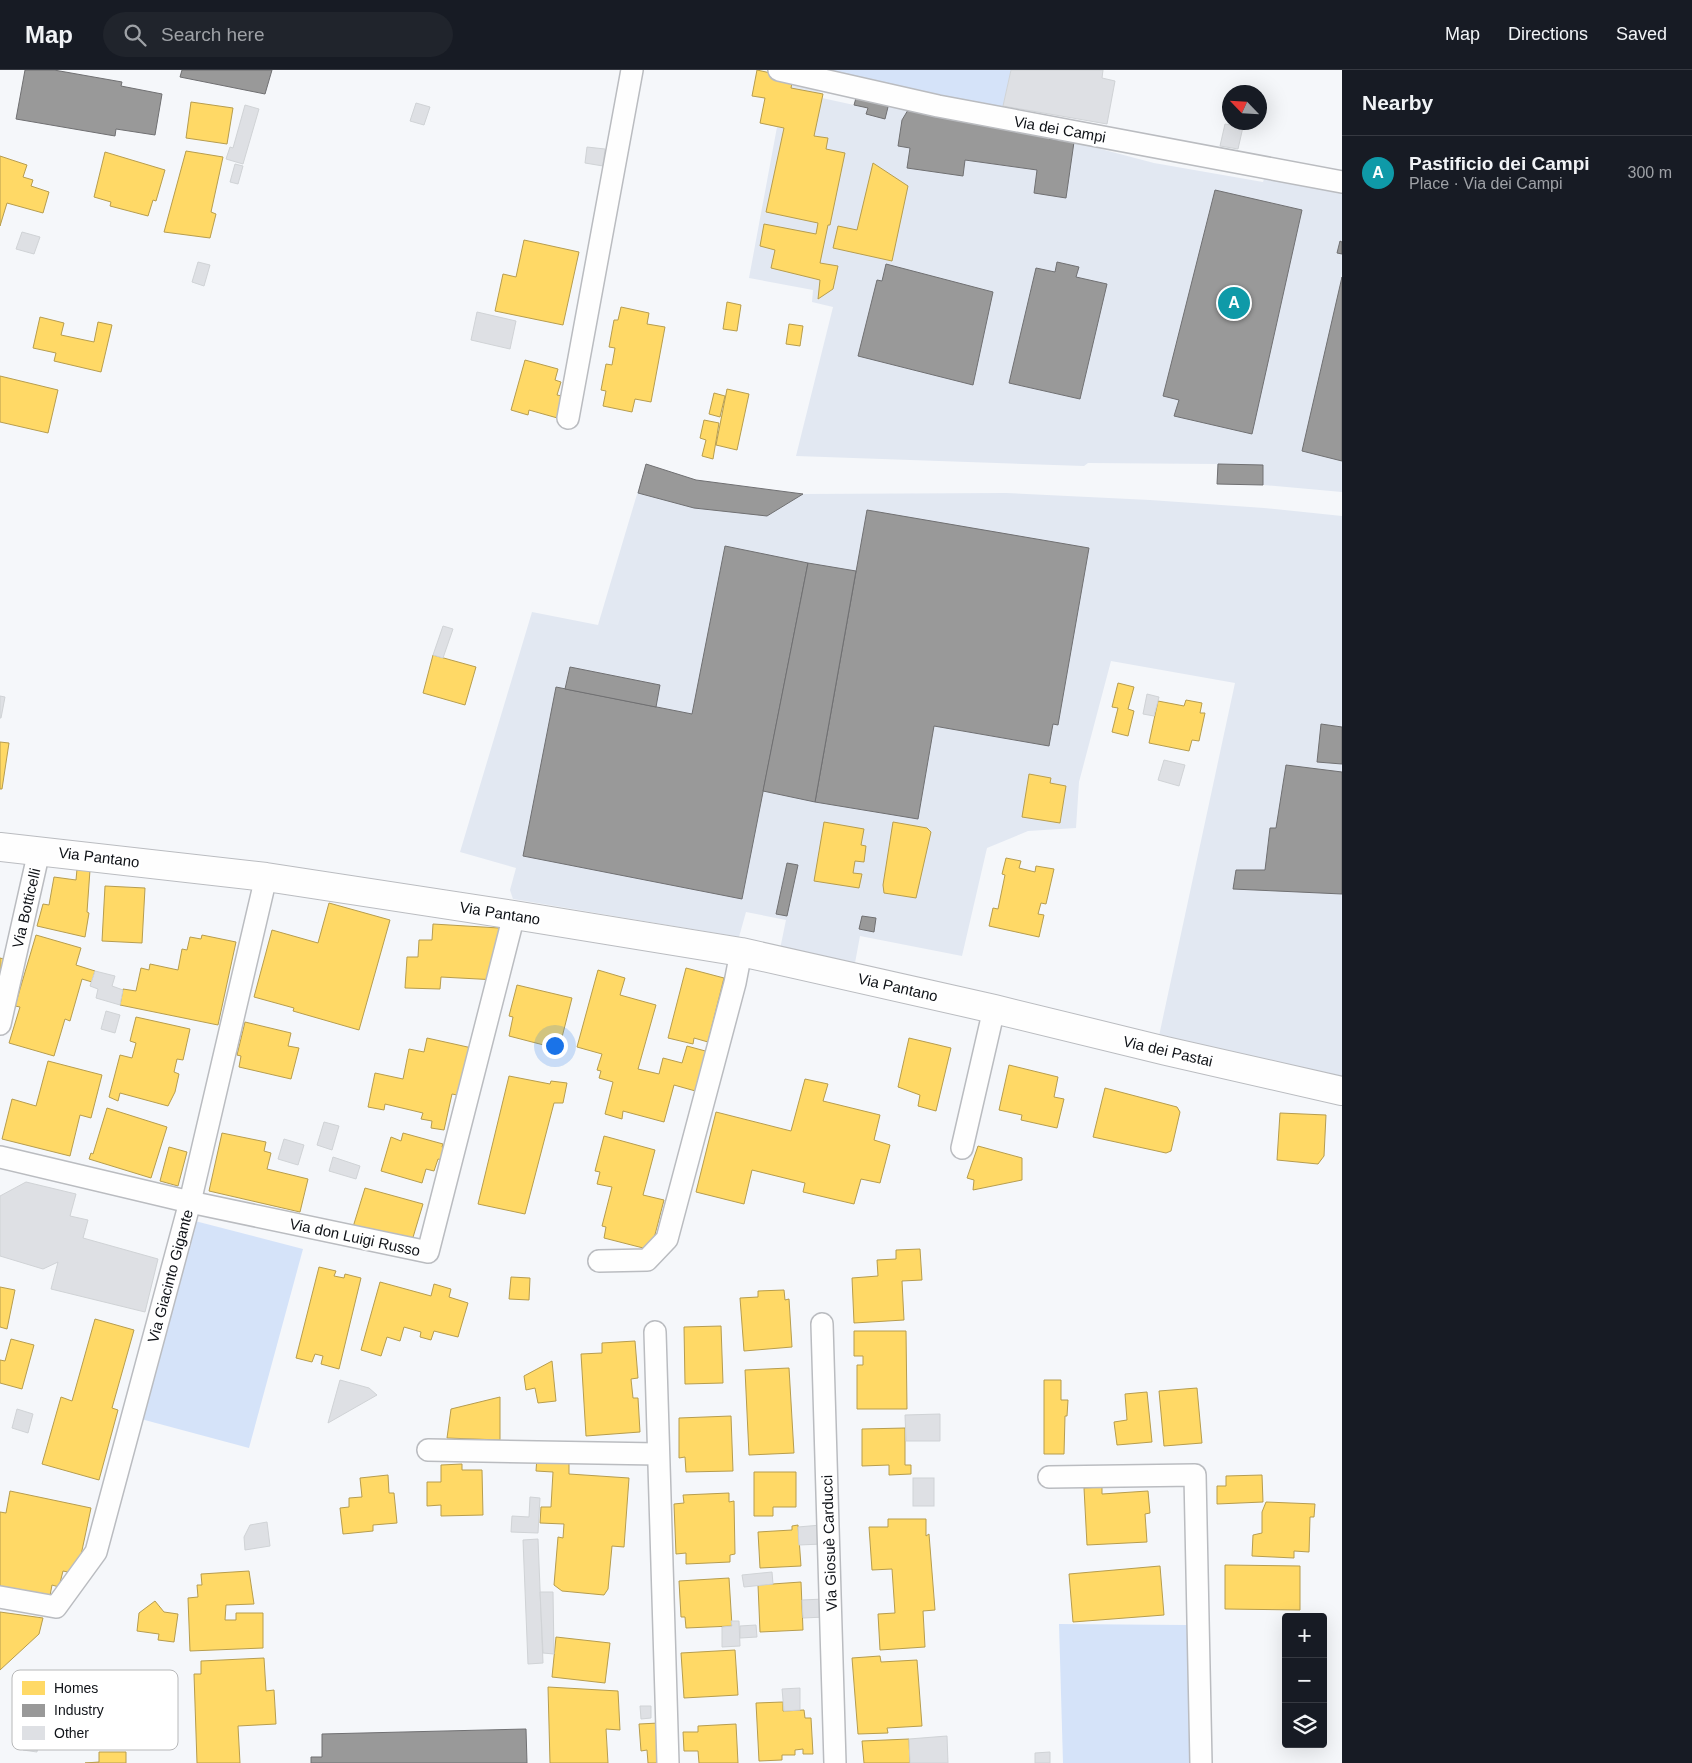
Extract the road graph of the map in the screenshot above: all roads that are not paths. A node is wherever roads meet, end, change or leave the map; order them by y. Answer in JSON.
{"nodes":[{"id":1,"x":632,"y":70,"type":"edge"},
{"id":2,"x":780,"y":70,"type":"edge"},
{"id":3,"x":1342,"y":182,"type":"edge"},
{"id":4,"x":568,"y":418,"type":"dead end"},
{"id":5,"x":0,"y":847,"type":"edge"},
{"id":6,"x":39,"y":850,"type":"junction"},
{"id":7,"x":266,"y":877,"type":"junction"},
{"id":8,"x":514,"y":915,"type":"junction"},
{"id":9,"x":741,"y":952,"type":"junction"},
{"id":10,"x":994,"y":1009,"type":"junction"},
{"id":11,"x":0,"y":1024,"type":"edge"},
{"id":12,"x":1342,"y":1091,"type":"edge"},
{"id":13,"x":962,"y":1148,"type":"dead end"},
{"id":14,"x":0,"y":1157,"type":"edge"},
{"id":15,"x":190,"y":1202,"type":"junction"},
{"id":16,"x":599,"y":1261,"type":"dead end"},
{"id":17,"x":822,"y":1324,"type":"dead end"},
{"id":18,"x":655,"y":1332,"type":"dead end"},
{"id":19,"x":428,"y":1450,"type":"dead end"},
{"id":20,"x":658,"y":1454,"type":"junction"},
{"id":21,"x":1049,"y":1477,"type":"dead end"},
{"id":22,"x":0,"y":1597,"type":"edge"},
{"id":23,"x":668,"y":1763,"type":"edge"},
{"id":24,"x":835,"y":1763,"type":"edge"},
{"id":25,"x":1201,"y":1763,"type":"edge"}],
"edges":[{"from":1,"to":4,"type":"street"},
{"from":2,"to":3,"type":"street","name":"Via dei Campi"},
{"from":5,"to":6,"type":"street","name":"Via Pantano"},
{"from":6,"to":7,"type":"street","name":"Via Pantano"},
{"from":6,"to":11,"type":"street","name":"Via Botticelli"},
{"from":7,"to":8,"type":"street","name":"Via Pantano"},
{"from":7,"to":15,"type":"street","name":"Via Giacinto Gigante"},
{"from":8,"to":9,"type":"street","name":"Via Pantano"},
{"from":8,"to":15,"type":"street","name":"Via don Luigi Russo"},
{"from":9,"to":10,"type":"street","name":"Via Pantano"},
{"from":9,"to":16,"type":"street"},
{"from":10,"to":12,"type":"street","name":"Via dei Pastai"},
{"from":10,"to":13,"type":"street"},
{"from":14,"to":15,"type":"street","name":"Via don Luigi Russo"},
{"from":15,"to":22,"type":"street","name":"Via Giacinto Gigante"},
{"from":17,"to":24,"type":"street","name":"Via Giosuè Carducci"},
{"from":18,"to":20,"type":"street"},
{"from":19,"to":20,"type":"street"},
{"from":20,"to":23,"type":"street"},
{"from":21,"to":25,"type":"street"}]}
